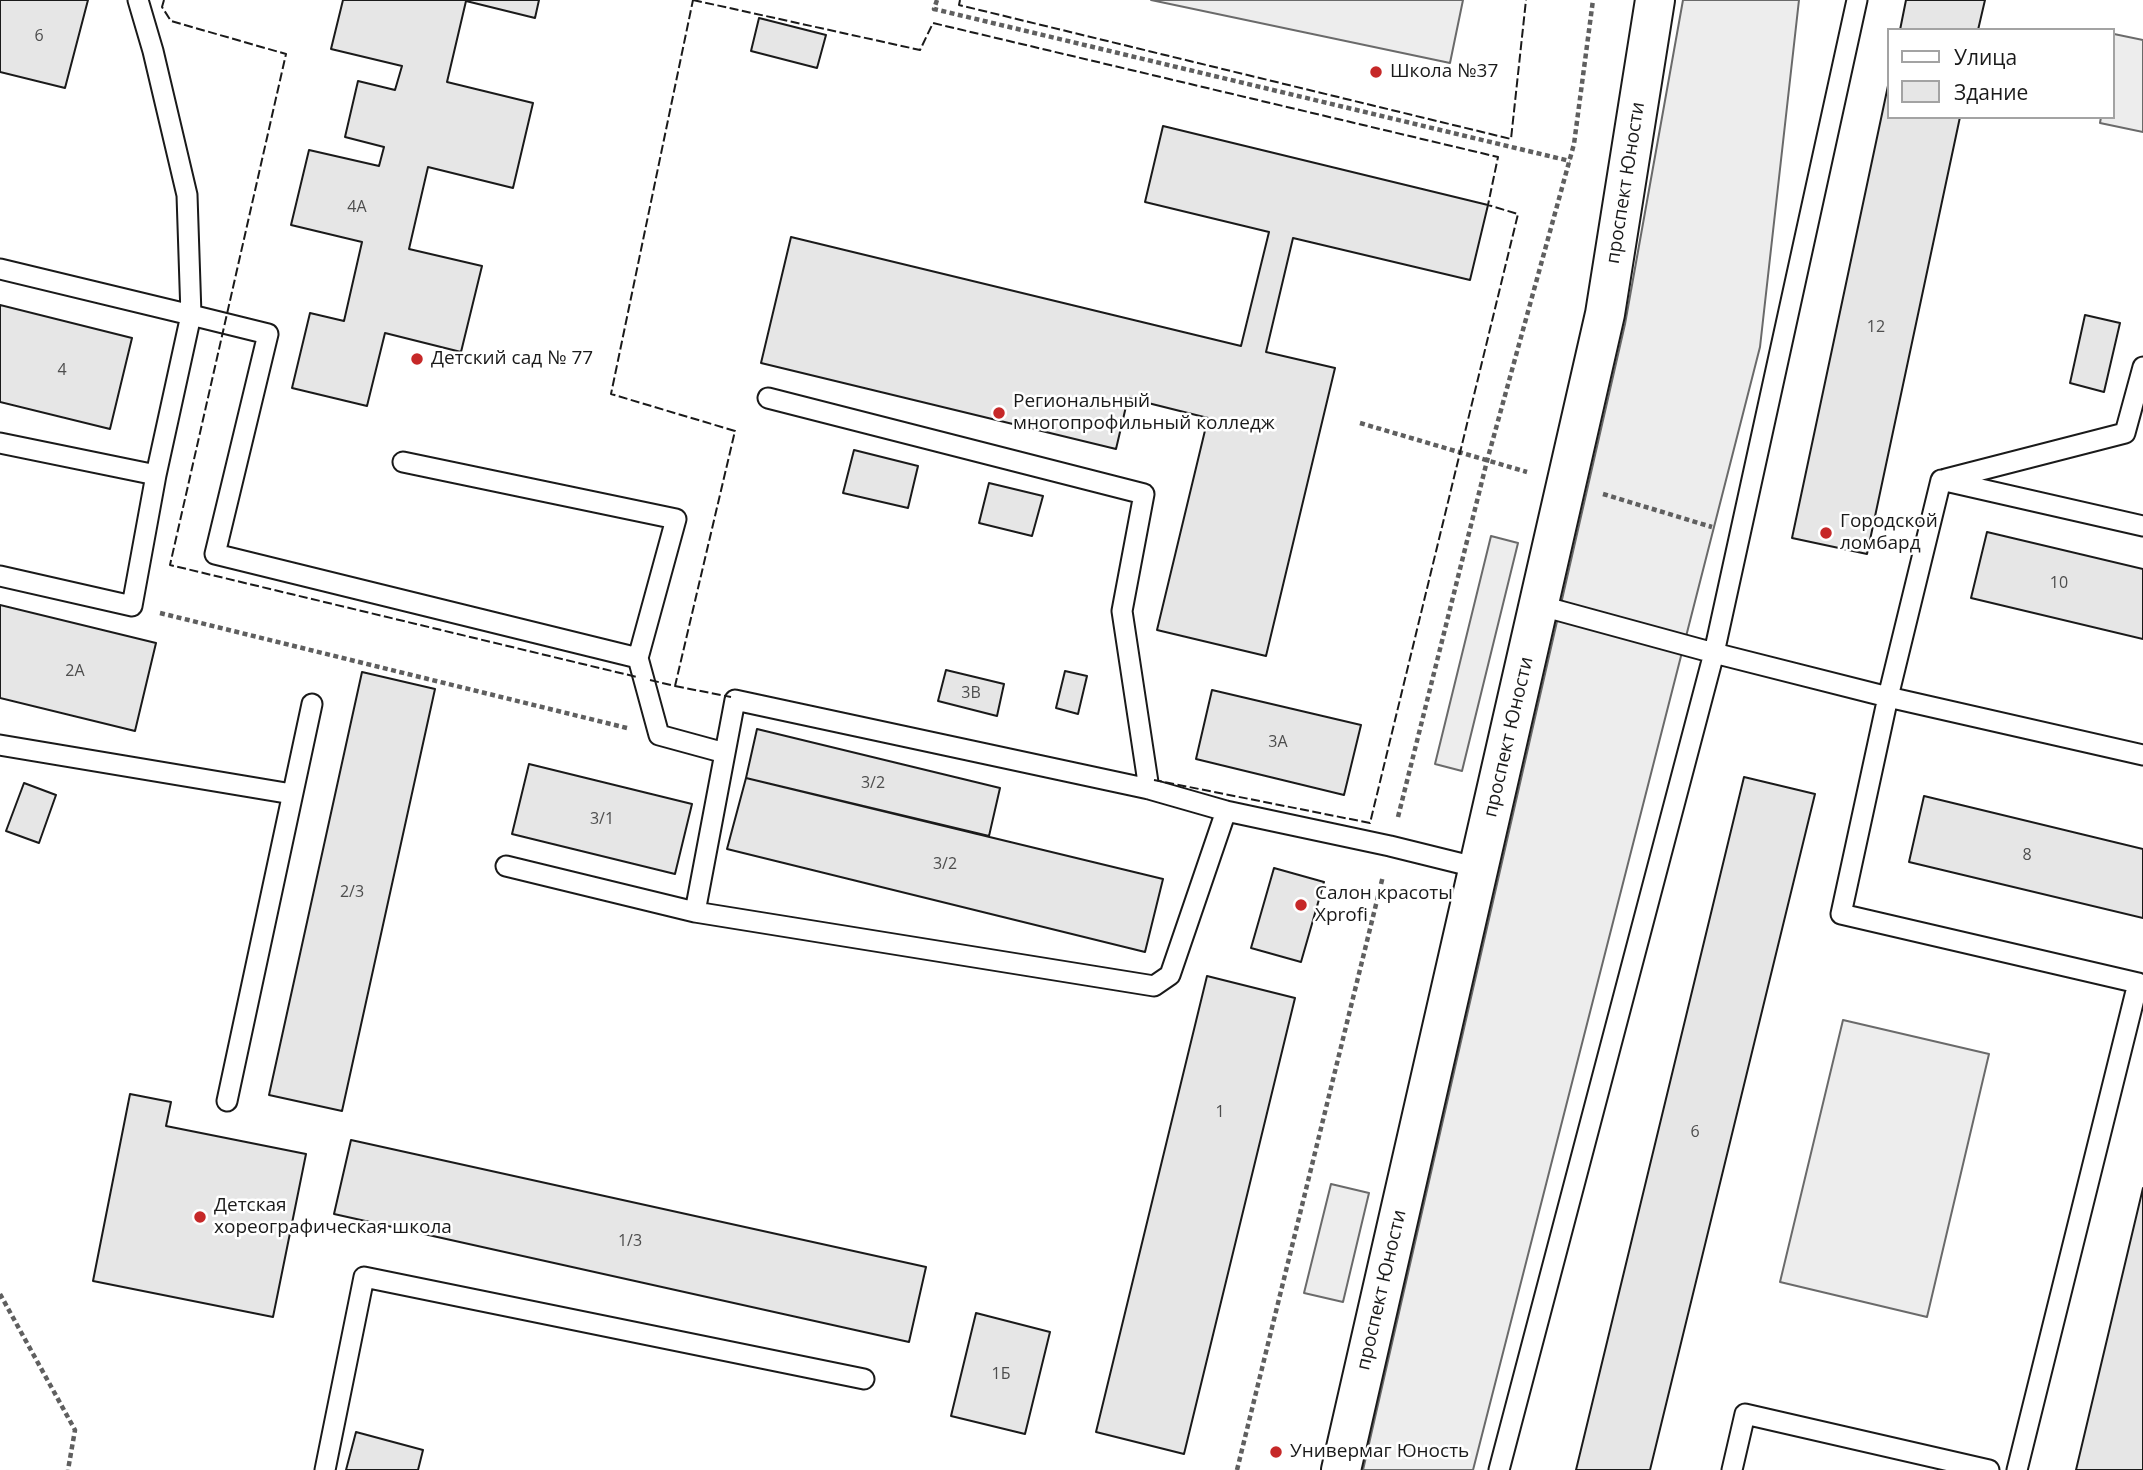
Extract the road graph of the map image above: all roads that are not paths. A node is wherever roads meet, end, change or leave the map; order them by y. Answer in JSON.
{"nodes":[{"id":1,"x":138,"y":0,"type":"edge"},
{"id":2,"x":1655,"y":0,"type":"edge"},
{"id":3,"x":1857,"y":0,"type":"edge"},
{"id":4,"x":0,"y":269,"type":"edge"},
{"id":5,"x":191,"y":315,"type":"junction"},
{"id":6,"x":2143,"y":367,"type":"edge"},
{"id":7,"x":768,"y":398,"type":"dead end"},
{"id":8,"x":0,"y":443,"type":"edge"},
{"id":9,"x":403,"y":462,"type":"dead end"},
{"id":10,"x":156,"y":475,"type":"junction"},
{"id":11,"x":1941,"y":480,"type":"junction"},
{"id":12,"x":2143,"y":526,"type":"edge"},
{"id":13,"x":0,"y":576,"type":"edge"},
{"id":14,"x":1538,"y":605,"type":"junction"},
{"id":15,"x":1714,"y":653,"type":"junction"},
{"id":16,"x":638,"y":658,"type":"junction"},
{"id":17,"x":1888,"y":697,"type":"junction"},
{"id":18,"x":312,"y":704,"type":"dead end"},
{"id":19,"x":0,"y":745,"type":"edge"},
{"id":20,"x":725,"y":753,"type":"junction"},
{"id":21,"x":2143,"y":755,"type":"edge"},
{"id":22,"x":1149,"y":789,"type":"junction"},
{"id":23,"x":292,"y":794,"type":"junction"},
{"id":24,"x":1226,"y":811,"type":"junction"},
{"id":25,"x":506,"y":866,"type":"dead end"},
{"id":26,"x":1479,"y":868,"type":"junction"},
{"id":27,"x":695,"y":912,"type":"junction"},
{"id":28,"x":2141,"y":984,"type":"edge"},
{"id":29,"x":227,"y":1101,"type":"dead end"},
{"id":30,"x":864,"y":1379,"type":"dead end"},
{"id":31,"x":325,"y":1470,"type":"edge"},
{"id":32,"x":1341,"y":1470,"type":"edge"},
{"id":33,"x":1499,"y":1470,"type":"edge"},
{"id":34,"x":1732,"y":1470,"type":"edge"},
{"id":35,"x":1989,"y":1470,"type":"edge"},
{"id":36,"x":2017,"y":1470,"type":"edge"}],
"edges":[{"from":1,"to":5,"type":"lane"},
{"from":2,"to":14,"type":"main road","name":"проспект Юности"},
{"from":3,"to":15,"type":"lane"},
{"from":4,"to":5,"type":"lane"},
{"from":5,"to":10,"type":"lane"},
{"from":5,"to":16,"type":"lane"},
{"from":6,"to":11,"type":"lane"},
{"from":7,"to":22,"type":"lane"},
{"from":8,"to":10,"type":"lane"},
{"from":9,"to":16,"type":"lane"},
{"from":10,"to":13,"type":"lane"},
{"from":11,"to":12,"type":"lane"},
{"from":11,"to":17,"type":"lane"},
{"from":14,"to":15,"type":"lane"},
{"from":14,"to":26,"type":"main road","name":"проспект Юности"},
{"from":15,"to":17,"type":"lane"},
{"from":15,"to":33,"type":"lane"},
{"from":16,"to":20,"type":"lane"},
{"from":17,"to":21,"type":"lane"},
{"from":17,"to":28,"type":"lane"},
{"from":18,"to":23,"type":"lane"},
{"from":19,"to":23,"type":"lane"},
{"from":20,"to":22,"type":"lane"},
{"from":20,"to":27,"type":"lane"},
{"from":22,"to":24,"type":"lane"},
{"from":23,"to":29,"type":"lane"},
{"from":24,"to":26,"type":"lane"},
{"from":24,"to":27,"type":"lane"},
{"from":25,"to":27,"type":"lane"},
{"from":26,"to":32,"type":"main road","name":"проспект Юности"},
{"from":28,"to":36,"type":"lane"},
{"from":30,"to":31,"type":"lane"},
{"from":34,"to":35,"type":"lane"}]}
